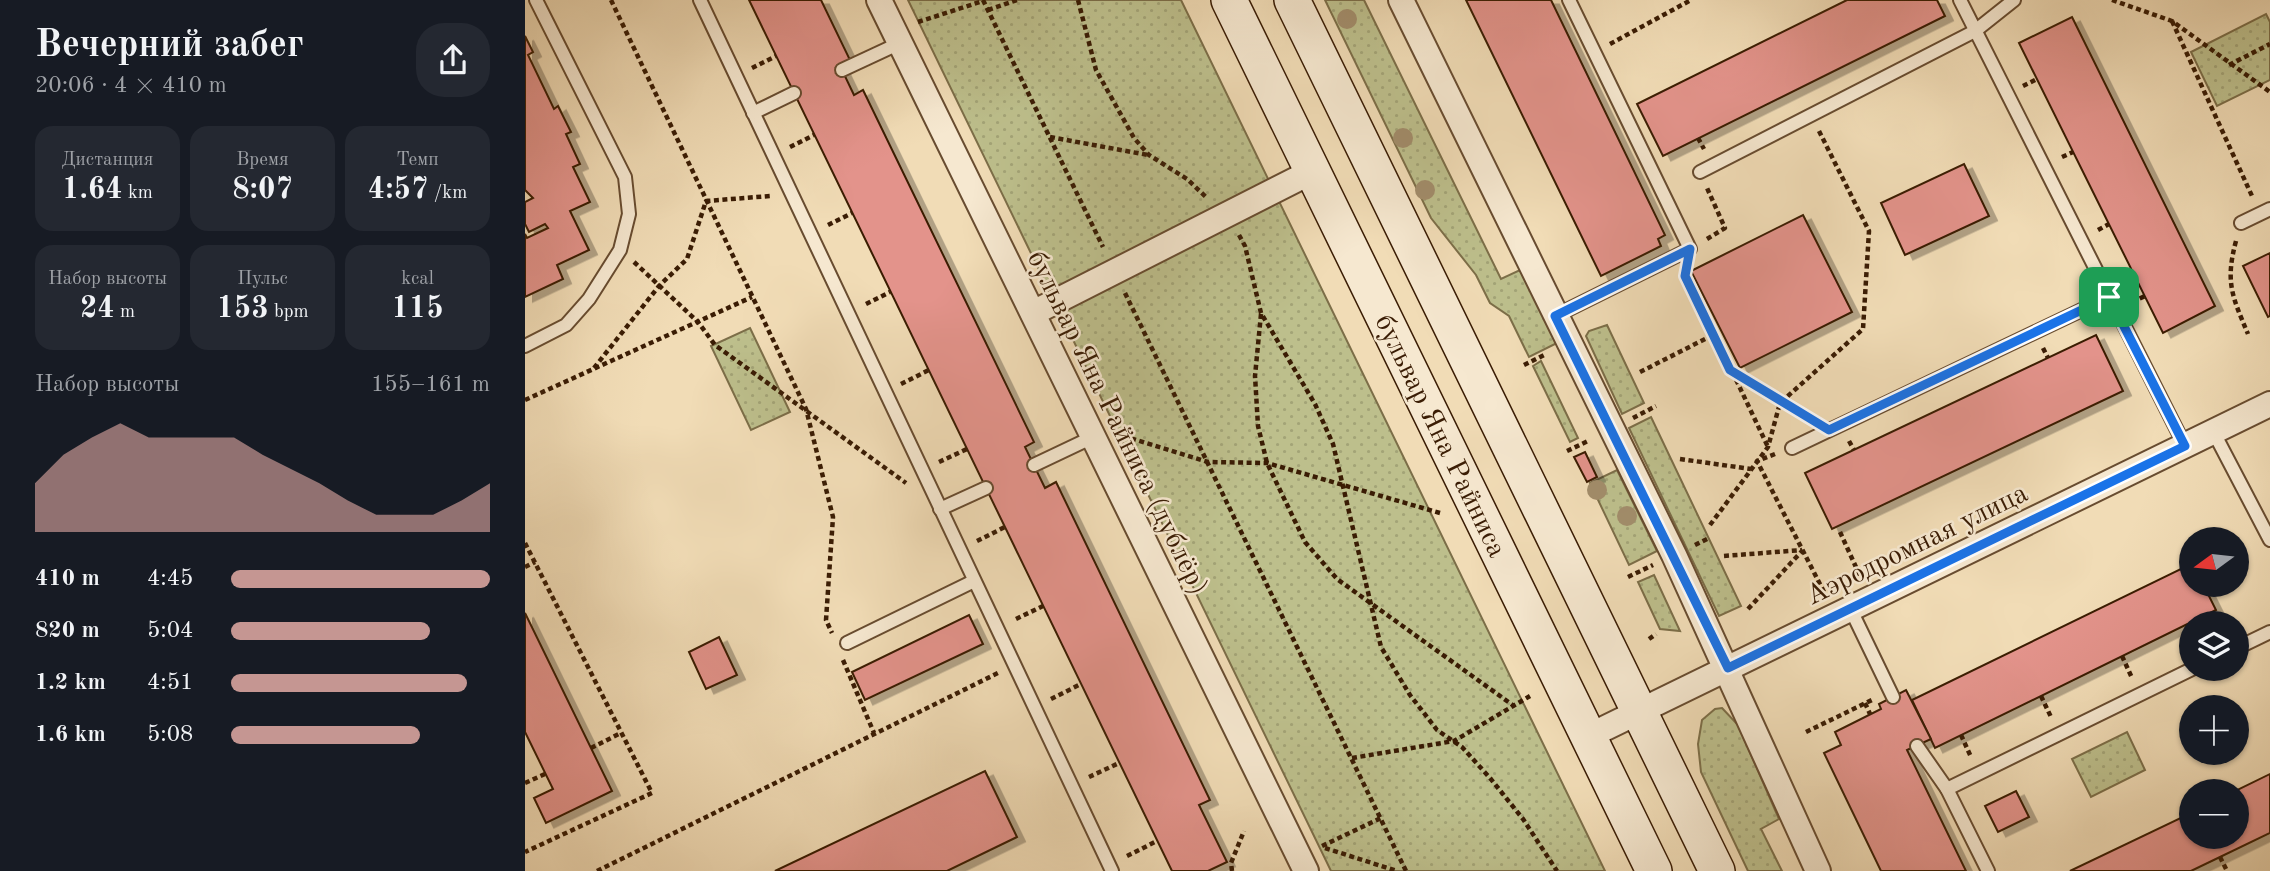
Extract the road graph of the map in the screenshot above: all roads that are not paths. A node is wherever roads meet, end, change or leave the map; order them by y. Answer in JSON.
{"nodes":[{"id":1,"x":536,"y":0,"type":"edge"},
{"id":2,"x":700,"y":0,"type":"edge"},
{"id":3,"x":879,"y":0,"type":"edge"},
{"id":4,"x":1229,"y":0,"type":"edge"},
{"id":5,"x":1292,"y":0,"type":"edge"},
{"id":6,"x":1401,"y":0,"type":"edge"},
{"id":7,"x":1569,"y":0,"type":"edge"},
{"id":8,"x":1960,"y":0,"type":"edge"},
{"id":9,"x":2014,"y":0,"type":"edge"},
{"id":10,"x":1975,"y":31,"type":"junction"},
{"id":11,"x":900,"y":43,"type":"junction"},
{"id":12,"x":842,"y":70,"type":"dead end"},
{"id":13,"x":794,"y":93,"type":"dead end"},
{"id":14,"x":753,"y":113,"type":"junction"},
{"id":15,"x":1313,"y":171,"type":"junction"},
{"id":16,"x":1700,"y":172,"type":"road end"},
{"id":17,"x":2265,"y":211,"type":"edge"},
{"id":18,"x":2241,"y":223,"type":"road end"},
{"id":19,"x":2109,"y":297,"type":"junction"},
{"id":20,"x":1033,"y":313,"type":"junction"},
{"id":21,"x":1555,"y":316,"type":"junction"},
{"id":22,"x":525,"y":346,"type":"edge"},
{"id":23,"x":2270,"y":404,"type":"edge"},
{"id":24,"x":2213,"y":431,"type":"junction"},
{"id":25,"x":1102,"y":435,"type":"junction"},
{"id":26,"x":2185,"y":446,"type":"junction"},
{"id":27,"x":1792,"y":448,"type":"dead end"},
{"id":28,"x":1034,"y":465,"type":"dead end"},
{"id":29,"x":986,"y":488,"type":"dead end"},
{"id":30,"x":940,"y":509,"type":"junction"},
{"id":31,"x":2269,"y":535,"type":"edge"},
{"id":32,"x":974,"y":581,"type":"junction"},
{"id":33,"x":1843,"y":612,"type":"junction"},
{"id":34,"x":2270,"y":632,"type":"edge"},
{"id":35,"x":2249,"y":642,"type":"edge"},
{"id":36,"x":842,"y":644,"type":"road end"},
{"id":37,"x":1728,"y":668,"type":"junction"},
{"id":38,"x":2179,"y":676,"type":"edge"},
{"id":39,"x":1892,"y":694,"type":"road end"},
{"id":40,"x":1639,"y":712,"type":"junction"},
{"id":41,"x":1589,"y":736,"type":"junction"},
{"id":42,"x":1917,"y":746,"type":"dead end"},
{"id":43,"x":1947,"y":789,"type":"junction"},
{"id":44,"x":1110,"y":868,"type":"edge"},
{"id":45,"x":1306,"y":871,"type":"edge"},
{"id":46,"x":1654,"y":871,"type":"edge"},
{"id":47,"x":1717,"y":871,"type":"edge"},
{"id":48,"x":1818,"y":871,"type":"edge"},
{"id":49,"x":1988,"y":871,"type":"edge"}],
"edges":[{"from":1,"to":22,"type":"lane"},
{"from":2,"to":14,"type":"lane"},
{"from":3,"to":11,"type":"street","name":"бульвар Яна Райниса (дублёр)"},
{"from":4,"to":15,"type":"main road","name":"бульвар Яна Райниса"},
{"from":5,"to":40,"type":"main road","name":"бульвар Яна Райниса"},
{"from":6,"to":21,"type":"street"},
{"from":7,"to":21,"type":"lane"},
{"from":8,"to":10,"type":"lane"},
{"from":9,"to":10,"type":"lane"},
{"from":10,"to":16,"type":"lane"},
{"from":10,"to":19,"type":"lane"},
{"from":11,"to":12,"type":"lane"},
{"from":11,"to":20,"type":"street","name":"бульвар Яна Райниса (дублёр)"},
{"from":13,"to":14,"type":"lane"},
{"from":14,"to":30,"type":"lane"},
{"from":15,"to":20,"type":"street"},
{"from":15,"to":41,"type":"main road","name":"бульвар Яна Райниса"},
{"from":17,"to":18,"type":"lane"},
{"from":19,"to":26,"type":"lane"},
{"from":19,"to":27,"type":"lane"},
{"from":20,"to":25,"type":"street","name":"бульвар Яна Райниса (дублёр)"},
{"from":21,"to":37,"type":"street"},
{"from":23,"to":24,"type":"street","name":"Аэродромная улица"},
{"from":24,"to":26,"type":"street","name":"Аэродромная улица"},
{"from":24,"to":31,"type":"lane"},
{"from":25,"to":28,"type":"lane"},
{"from":25,"to":45,"type":"street","name":"бульвар Яна Райниса (дублёр)"},
{"from":26,"to":33,"type":"street","name":"Аэродромная улица"},
{"from":29,"to":30,"type":"lane"},
{"from":30,"to":32,"type":"lane"},
{"from":32,"to":36,"type":"lane"},
{"from":32,"to":44,"type":"lane"},
{"from":33,"to":37,"type":"street","name":"Аэродромная улица"},
{"from":33,"to":39,"type":"lane"},
{"from":34,"to":35,"type":"lane"},
{"from":37,"to":40,"type":"street","name":"Аэродромная улица"},
{"from":37,"to":48,"type":"street"},
{"from":38,"to":43,"type":"lane"},
{"from":40,"to":41,"type":"street","name":"Аэродромная улица"},
{"from":40,"to":47,"type":"main road","name":"бульвар Яна Райниса"},
{"from":41,"to":46,"type":"main road","name":"бульвар Яна Райниса"},
{"from":42,"to":43,"type":"lane"},
{"from":43,"to":49,"type":"lane"}]}
